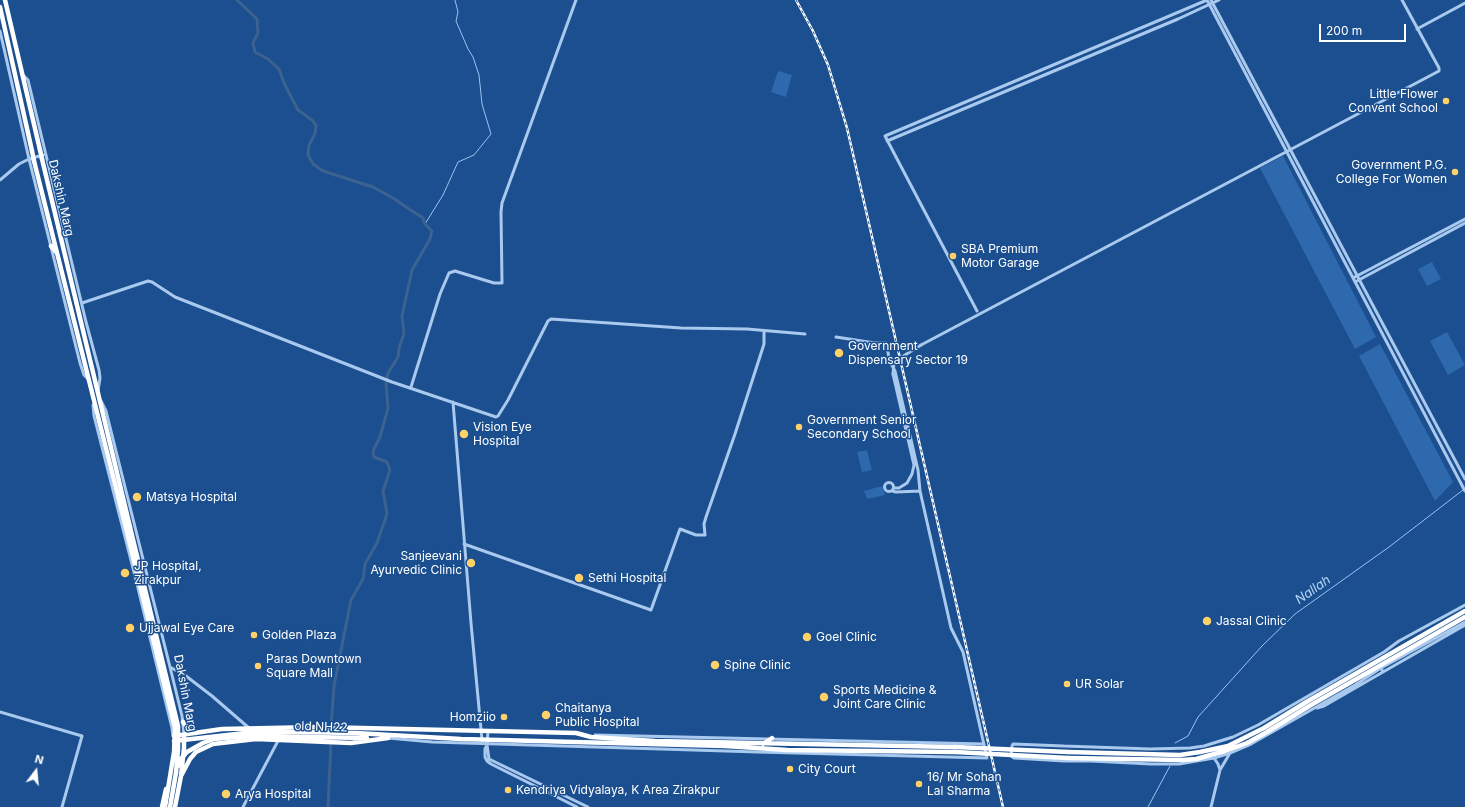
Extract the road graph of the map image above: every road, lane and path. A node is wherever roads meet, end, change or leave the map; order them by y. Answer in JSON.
{"nodes":[{"id":1,"x":5,"y":0,"type":"edge"},
{"id":2,"x":576,"y":0,"type":"edge"},
{"id":3,"x":1207,"y":0,"type":"edge"},
{"id":4,"x":1219,"y":0,"type":"edge"},
{"id":5,"x":1402,"y":0,"type":"edge"},
{"id":6,"x":1211,"y":3,"type":"edge"},
{"id":7,"x":1465,"y":3,"type":"edge"},
{"id":8,"x":0,"y":10,"type":"edge"},
{"id":9,"x":1417,"y":29,"type":"junction"},
{"id":10,"x":0,"y":31,"type":"edge"},
{"id":11,"x":22,"y":74,"type":"junction"},
{"id":12,"x":13,"y":78,"type":"junction"},
{"id":13,"x":887,"y":141,"type":"junction"},
{"id":14,"x":1288,"y":150,"type":"junction"},
{"id":15,"x":46,"y":154,"type":"junction"},
{"id":16,"x":32,"y":160,"type":"junction"},
{"id":17,"x":0,"y":180,"type":"edge"},
{"id":18,"x":1465,"y":219,"type":"edge"},
{"id":19,"x":1465,"y":223,"type":"edge"},
{"id":20,"x":51,"y":246,"type":"junction"},
{"id":21,"x":58,"y":254,"type":"junction"},
{"id":22,"x":72,"y":262,"type":"junction"},
{"id":23,"x":66,"y":263,"type":"junction"},
{"id":24,"x":1357,"y":275,"type":"junction"},
{"id":25,"x":1359,"y":279,"type":"junction"},
{"id":26,"x":1354,"y":280,"type":"junction"},
{"id":27,"x":82,"y":303,"type":"junction"},
{"id":28,"x":977,"y":311,"type":"dead end"},
{"id":29,"x":764,"y":331,"type":"junction"},
{"id":30,"x":805,"y":334,"type":"dead end"},
{"id":31,"x":836,"y":337,"type":"dead end"},
{"id":32,"x":89,"y":380,"type":"junction"},
{"id":33,"x":411,"y":387,"type":"junction"},
{"id":34,"x":98,"y":391,"type":"junction"},
{"id":35,"x":93,"y":399,"type":"junction"},
{"id":36,"x":100,"y":399,"type":"junction"},
{"id":37,"x":453,"y":402,"type":"junction"},
{"id":38,"x":1433,"y":416,"type":"junction"},
{"id":39,"x":1427,"y":419,"type":"junction"},
{"id":40,"x":1465,"y":478,"type":"edge"},
{"id":41,"x":920,"y":491,"type":"junction"},
{"id":42,"x":1465,"y":491,"type":"edge"},
{"id":43,"x":128,"y":528,"type":"junction"},
{"id":44,"x":464,"y":544,"type":"junction"},
{"id":45,"x":147,"y":573,"type":"junction"},
{"id":46,"x":136,"y":576,"type":"junction"},
{"id":47,"x":1465,"y":605,"type":"edge"},
{"id":48,"x":1465,"y":611,"type":"edge"},
{"id":49,"x":1465,"y":617,"type":"edge"},
{"id":50,"x":1465,"y":622,"type":"edge"},
{"id":51,"x":1465,"y":625,"type":"edge"},
{"id":52,"x":170,"y":666,"type":"junction"},
{"id":53,"x":1382,"y":670,"type":"junction"},
{"id":54,"x":1312,"y":707,"type":"junction"},
{"id":55,"x":0,"y":712,"type":"edge"},
{"id":56,"x":1288,"y":716,"type":"junction"},
{"id":57,"x":183,"y":722,"type":"junction"},
{"id":58,"x":249,"y":728,"type":"junction"},
{"id":59,"x":481,"y":731,"type":"junction"},
{"id":60,"x":488,"y":731,"type":"junction"},
{"id":61,"x":196,"y":733,"type":"junction"},
{"id":62,"x":184,"y":737,"type":"junction"},
{"id":63,"x":323,"y":737,"type":"junction"},
{"id":64,"x":390,"y":737,"type":"junction"},
{"id":65,"x":591,"y":737,"type":"junction"},
{"id":66,"x":173,"y":738,"type":"junction"},
{"id":67,"x":350,"y":738,"type":"junction"},
{"id":68,"x":772,"y":738,"type":"junction"},
{"id":69,"x":279,"y":739,"type":"junction"},
{"id":70,"x":482,"y":740,"type":"junction"},
{"id":71,"x":488,"y":743,"type":"junction"},
{"id":72,"x":763,"y":744,"type":"junction"},
{"id":73,"x":984,"y":744,"type":"junction"},
{"id":74,"x":1042,"y":745,"type":"dead end"},
{"id":75,"x":1064,"y":746,"type":"junction"},
{"id":76,"x":787,"y":747,"type":"junction"},
{"id":77,"x":738,"y":748,"type":"junction"},
{"id":78,"x":729,"y":751,"type":"junction"},
{"id":79,"x":1230,"y":753,"type":"junction"},
{"id":80,"x":1214,"y":758,"type":"junction"},
{"id":81,"x":1064,"y":761,"type":"junction"},
{"id":82,"x":1220,"y":770,"type":"junction"},
{"id":83,"x":178,"y":774,"type":"junction"},
{"id":84,"x":62,"y":807,"type":"edge"},
{"id":85,"x":164,"y":807,"type":"edge"},
{"id":86,"x":170,"y":807,"type":"edge"},
{"id":87,"x":175,"y":807,"type":"edge"},
{"id":88,"x":243,"y":807,"type":"edge"},
{"id":89,"x":577,"y":807,"type":"edge"},
{"id":90,"x":588,"y":807,"type":"edge"},
{"id":91,"x":1211,"y":807,"type":"edge"}],
"edges":[{"from":1,"to":11,"type":"highway","name":"Dakshin Marg"},
{"from":2,"to":33,"type":"street"},
{"from":3,"to":6,"type":"street"},
{"from":3,"to":13,"type":"street"},
{"from":4,"to":6,"type":"street"},
{"from":5,"to":9,"type":"street"},
{"from":6,"to":13,"type":"street"},
{"from":6,"to":14,"type":"street"},
{"from":7,"to":9,"type":"street"},
{"from":8,"to":12,"type":"highway","name":"Dakshin Marg"},
{"from":9,"to":14,"type":"street"},
{"from":10,"to":12,"type":"street"},
{"from":11,"to":15,"type":"street"},
{"from":11,"to":23,"type":"highway","name":"Dakshin Marg","bridge":true},
{"from":12,"to":16,"type":"street"},
{"from":12,"to":16,"type":"highway","name":"Dakshin Marg","bridge":true},
{"from":13,"to":28,"type":"street"},
{"from":14,"to":24,"type":"street"},
{"from":14,"to":26,"type":"street"},
{"from":14,"to":41,"type":"street","bridge":true},
{"from":15,"to":16,"type":"street"},
{"from":15,"to":22,"type":"street"},
{"from":16,"to":17,"type":"street"},
{"from":16,"to":20,"type":"street"},
{"from":16,"to":21,"type":"highway","name":"Dakshin Marg"},
{"from":18,"to":24,"type":"street"},
{"from":19,"to":25,"type":"street"},
{"from":20,"to":21,"type":"highway"},
{"from":20,"to":32,"type":"street"},
{"from":21,"to":32,"type":"highway","name":"Dakshin Marg"},
{"from":22,"to":23,"type":"highway"},
{"from":22,"to":27,"type":"street"},
{"from":23,"to":34,"type":"highway","name":"Dakshin Marg"},
{"from":24,"to":25,"type":"street"},
{"from":24,"to":26,"type":"street"},
{"from":25,"to":26,"type":"street"},
{"from":25,"to":38,"type":"street"},
{"from":26,"to":39,"type":"street"},
{"from":27,"to":33,"type":"street"},
{"from":27,"to":34,"type":"street"},
{"from":29,"to":30,"type":"street"},
{"from":29,"to":37,"type":"street"},
{"from":29,"to":44,"type":"street"},
{"from":31,"to":41,"type":"street"},
{"from":32,"to":35,"type":"highway","name":"Dakshin Marg"},
{"from":33,"to":37,"type":"street"},
{"from":34,"to":36,"type":"highway","name":"Dakshin Marg"},
{"from":35,"to":43,"type":"highway","name":"Dakshin Marg"},
{"from":35,"to":46,"type":"street","name":"Dakshin Marg"},
{"from":36,"to":43,"type":"highway","name":"Dakshin Marg"},
{"from":36,"to":45,"type":"street","name":"Dakshin Marg"},
{"from":37,"to":44,"type":"street"},
{"from":38,"to":39,"type":"street"},
{"from":38,"to":40,"type":"street"},
{"from":39,"to":42,"type":"street"},
{"from":41,"to":73,"type":"street"},
{"from":43,"to":83,"type":"highway","name":"Dakshin Marg","bridge":true},
{"from":43,"to":85,"type":"highway","name":"Dakshin Marg","bridge":true},
{"from":44,"to":59,"type":"street"},
{"from":45,"to":46,"type":"street"},
{"from":45,"to":52,"type":"street","name":"Dakshin Marg"},
{"from":46,"to":66,"type":"street","name":"Dakshin Marg"},
{"from":47,"to":75,"type":"street"},
{"from":48,"to":56,"type":"highway"},
{"from":49,"to":54,"type":"highway"},
{"from":50,"to":53,"type":"street"},
{"from":51,"to":53,"type":"street"},
{"from":52,"to":57,"type":"street","name":"Dakshin Marg"},
{"from":52,"to":58,"type":"street"},
{"from":53,"to":54,"type":"street"},
{"from":54,"to":56,"type":"highway"},
{"from":54,"to":79,"type":"street"},
{"from":55,"to":84,"type":"street"},
{"from":56,"to":76,"type":"highway","bridge":true},
{"from":57,"to":61,"type":"highway"},
{"from":57,"to":62,"type":"street","name":"Dakshin Marg"},
{"from":58,"to":59,"type":"highway"},
{"from":58,"to":61,"type":"highway"},
{"from":59,"to":60,"type":"highway"},
{"from":59,"to":70,"type":"street"},
{"from":60,"to":65,"type":"highway"},
{"from":60,"to":71,"type":"street"},
{"from":61,"to":62,"type":"highway"},
{"from":62,"to":63,"type":"highway"},
{"from":62,"to":66,"type":"highway"},
{"from":62,"to":83,"type":"highway","name":"Dakshin Marg"},
{"from":63,"to":67,"type":"highway"},
{"from":63,"to":67,"type":"highway"},
{"from":63,"to":69,"type":"highway"},
{"from":63,"to":83,"type":"highway","name":"old NH22","bridge":true},
{"from":64,"to":67,"type":"highway"},
{"from":64,"to":67,"type":"highway"},
{"from":64,"to":70,"type":"highway"},
{"from":64,"to":71,"type":"street"},
{"from":65,"to":68,"type":"street"},
{"from":65,"to":72,"type":"highway"},
{"from":66,"to":85,"type":"highway"},
{"from":68,"to":72,"type":"highway"},
{"from":68,"to":73,"type":"street"},
{"from":69,"to":83,"type":"highway"},
{"from":69,"to":88,"type":"street"},
{"from":70,"to":71,"type":"highway"},
{"from":71,"to":77,"type":"highway"},
{"from":71,"to":78,"type":"street"},
{"from":71,"to":89,"type":"street"},
{"from":71,"to":90,"type":"street"},
{"from":72,"to":76,"type":"highway"},
{"from":73,"to":78,"type":"street"},
{"from":74,"to":75,"type":"street"},
{"from":75,"to":81,"type":"street"},
{"from":75,"to":81,"type":"street"},
{"from":76,"to":77,"type":"highway"},
{"from":77,"to":78,"type":"highway"},
{"from":79,"to":80,"type":"street"},
{"from":79,"to":82,"type":"street"},
{"from":80,"to":81,"type":"street"},
{"from":80,"to":82,"type":"street"},
{"from":82,"to":91,"type":"street"},
{"from":83,"to":86,"type":"highway"},
{"from":83,"to":87,"type":"highway","name":"Dakshin Marg"}]}
